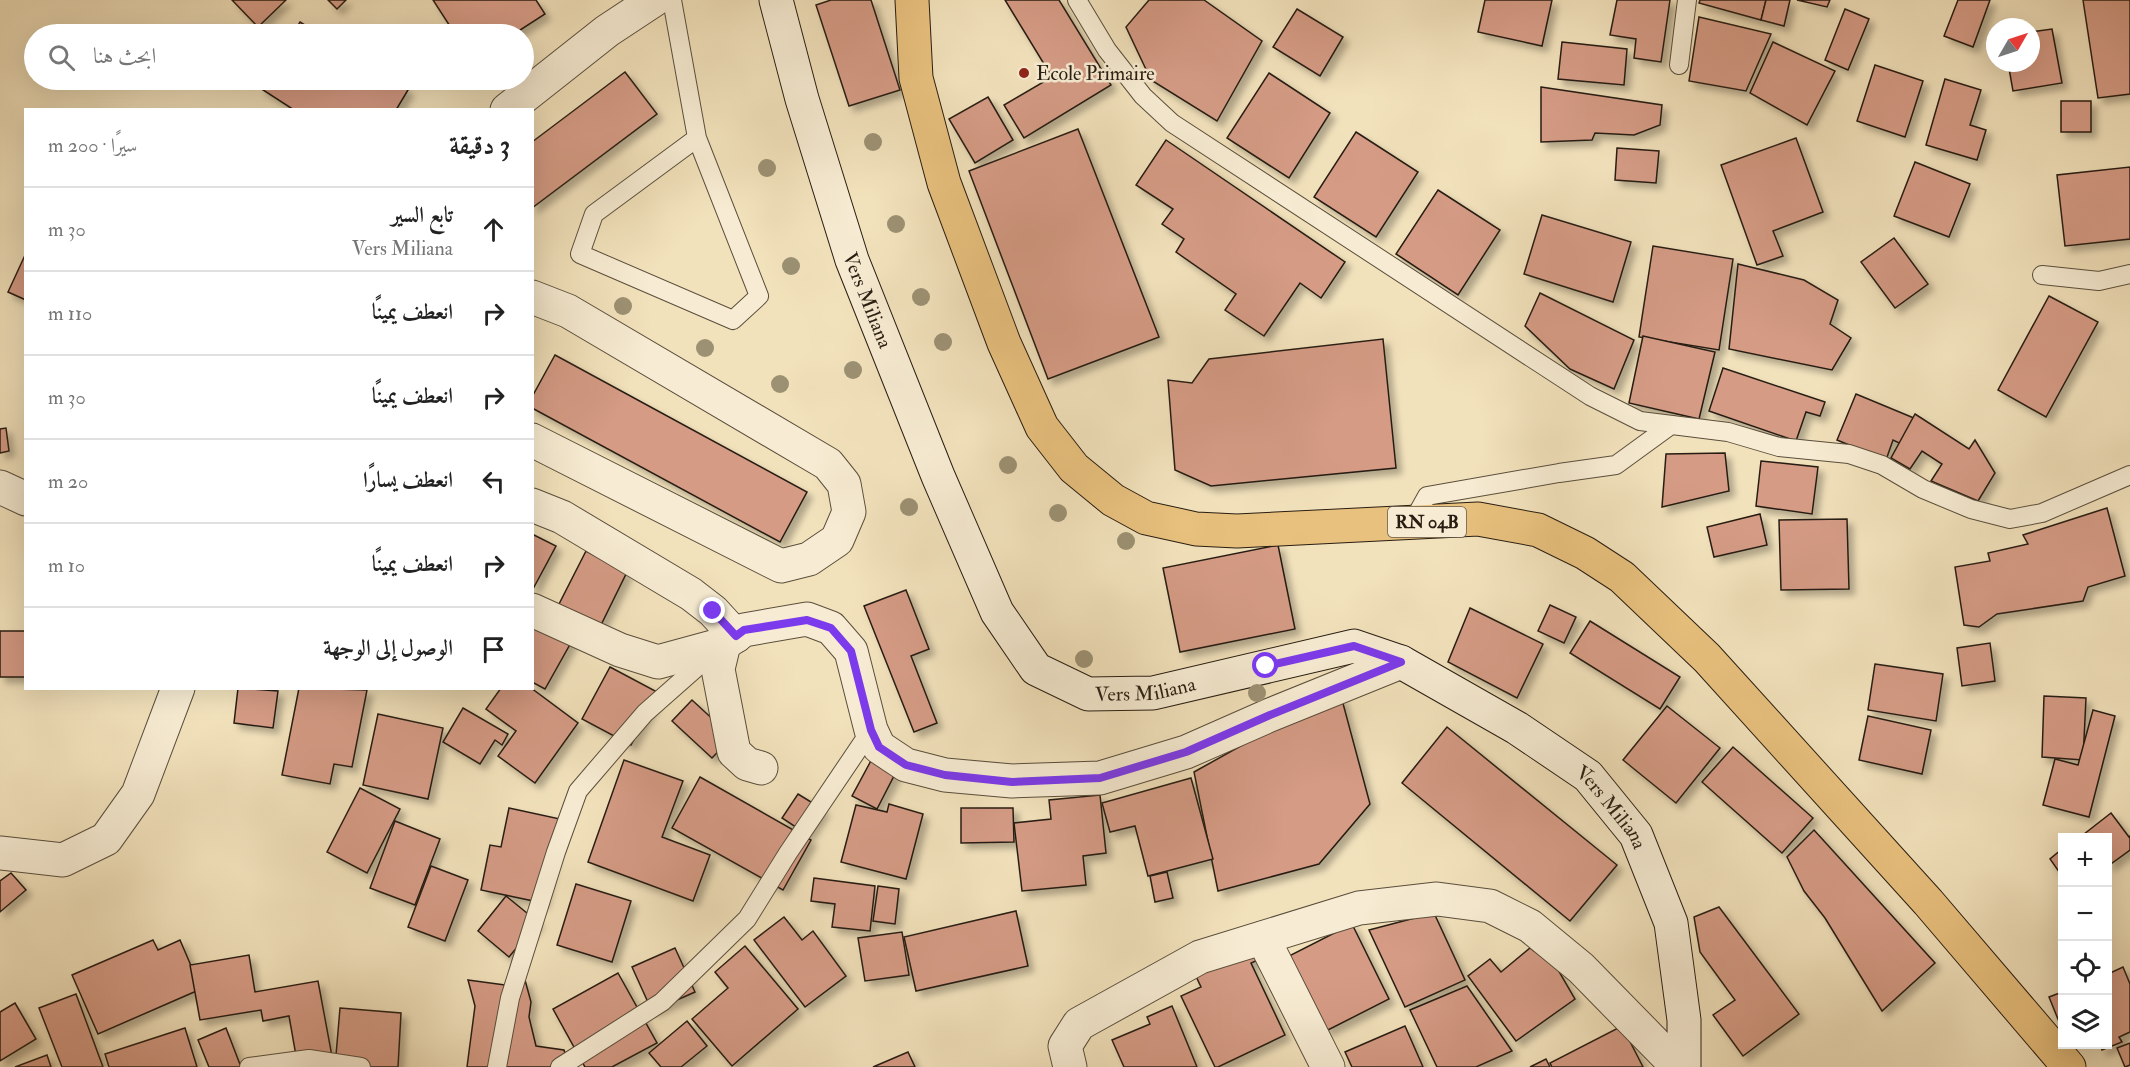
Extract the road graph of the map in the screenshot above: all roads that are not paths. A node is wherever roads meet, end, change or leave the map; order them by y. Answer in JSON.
{"nodes":[{"id":1,"x":654,"y":0,"type":"edge"},
{"id":2,"x":672,"y":0,"type":"edge"},
{"id":3,"x":776,"y":0,"type":"edge"},
{"id":4,"x":912,"y":0,"type":"edge"},
{"id":5,"x":1077,"y":0,"type":"edge"},
{"id":6,"x":1687,"y":0,"type":"edge"},
{"id":7,"x":1680,"y":65,"type":"dead end"},
{"id":8,"x":534,"y":89,"type":"edge"},
{"id":9,"x":532,"y":90,"type":"edge"},
{"id":10,"x":510,"y":108,"type":"edge"},
{"id":11,"x":697,"y":138,"type":"junction"},
{"id":12,"x":2130,"y":274,"type":"edge"},
{"id":13,"x":2042,"y":275,"type":"dead end"},
{"id":14,"x":534,"y":298,"type":"edge"},
{"id":15,"x":1671,"y":425,"type":"junction"},
{"id":16,"x":534,"y":441,"type":"edge"},
{"id":17,"x":2130,"y":475,"type":"edge"},
{"id":18,"x":0,"y":487,"type":"edge"},
{"id":19,"x":24,"y":498,"type":"edge"},
{"id":20,"x":534,"y":506,"type":"edge"},
{"id":21,"x":1412,"y":523,"type":"junction"},
{"id":22,"x":534,"y":611,"type":"edge"},
{"id":23,"x":730,"y":640,"type":"junction"},
{"id":24,"x":1401,"y":662,"type":"junction"},
{"id":25,"x":177,"y":690,"type":"edge"},
{"id":26,"x":871,"y":730,"type":"junction"},
{"id":27,"x":761,"y":768,"type":"dead end"},
{"id":28,"x":0,"y":853,"type":"edge"},
{"id":29,"x":1263,"y":938,"type":"junction"},
{"id":30,"x":249,"y":1067,"type":"edge"},
{"id":31,"x":361,"y":1067,"type":"edge"},
{"id":32,"x":497,"y":1067,"type":"edge"},
{"id":33,"x":560,"y":1067,"type":"edge"},
{"id":34,"x":1070,"y":1067,"type":"edge"},
{"id":35,"x":1328,"y":1067,"type":"edge"},
{"id":36,"x":1678,"y":1067,"type":"edge"},
{"id":37,"x":1684,"y":1067,"type":"edge"},
{"id":38,"x":2069,"y":1067,"type":"edge"}],
"edges":[{"from":1,"to":8,"type":"street"},
{"from":2,"to":11,"type":"lane"},
{"from":3,"to":24,"type":"street","name":"Vers Miliana"},
{"from":4,"to":21,"type":"main road","number":"RN 04B"},
{"from":5,"to":15,"type":"lane"},
{"from":6,"to":7,"type":"lane"},
{"from":9,"to":10,"type":"street"},
{"from":11,"to":11,"type":"lane"},
{"from":12,"to":13,"type":"lane"},
{"from":14,"to":16,"type":"street"},
{"from":15,"to":17,"type":"lane"},
{"from":15,"to":21,"type":"lane"},
{"from":18,"to":19,"type":"street"},
{"from":20,"to":23,"type":"street"},
{"from":21,"to":38,"type":"main road","number":"RN 04B"},
{"from":22,"to":23,"type":"street"},
{"from":23,"to":26,"type":"street"},
{"from":23,"to":27,"type":"street"},
{"from":23,"to":32,"type":"lane"},
{"from":24,"to":26,"type":"street"},
{"from":24,"to":37,"type":"street","name":"Vers Miliana"},
{"from":25,"to":28,"type":"street"},
{"from":26,"to":33,"type":"lane"},
{"from":29,"to":34,"type":"street"},
{"from":29,"to":35,"type":"street"},
{"from":29,"to":36,"type":"street"},
{"from":30,"to":31,"type":"lane"}]}
